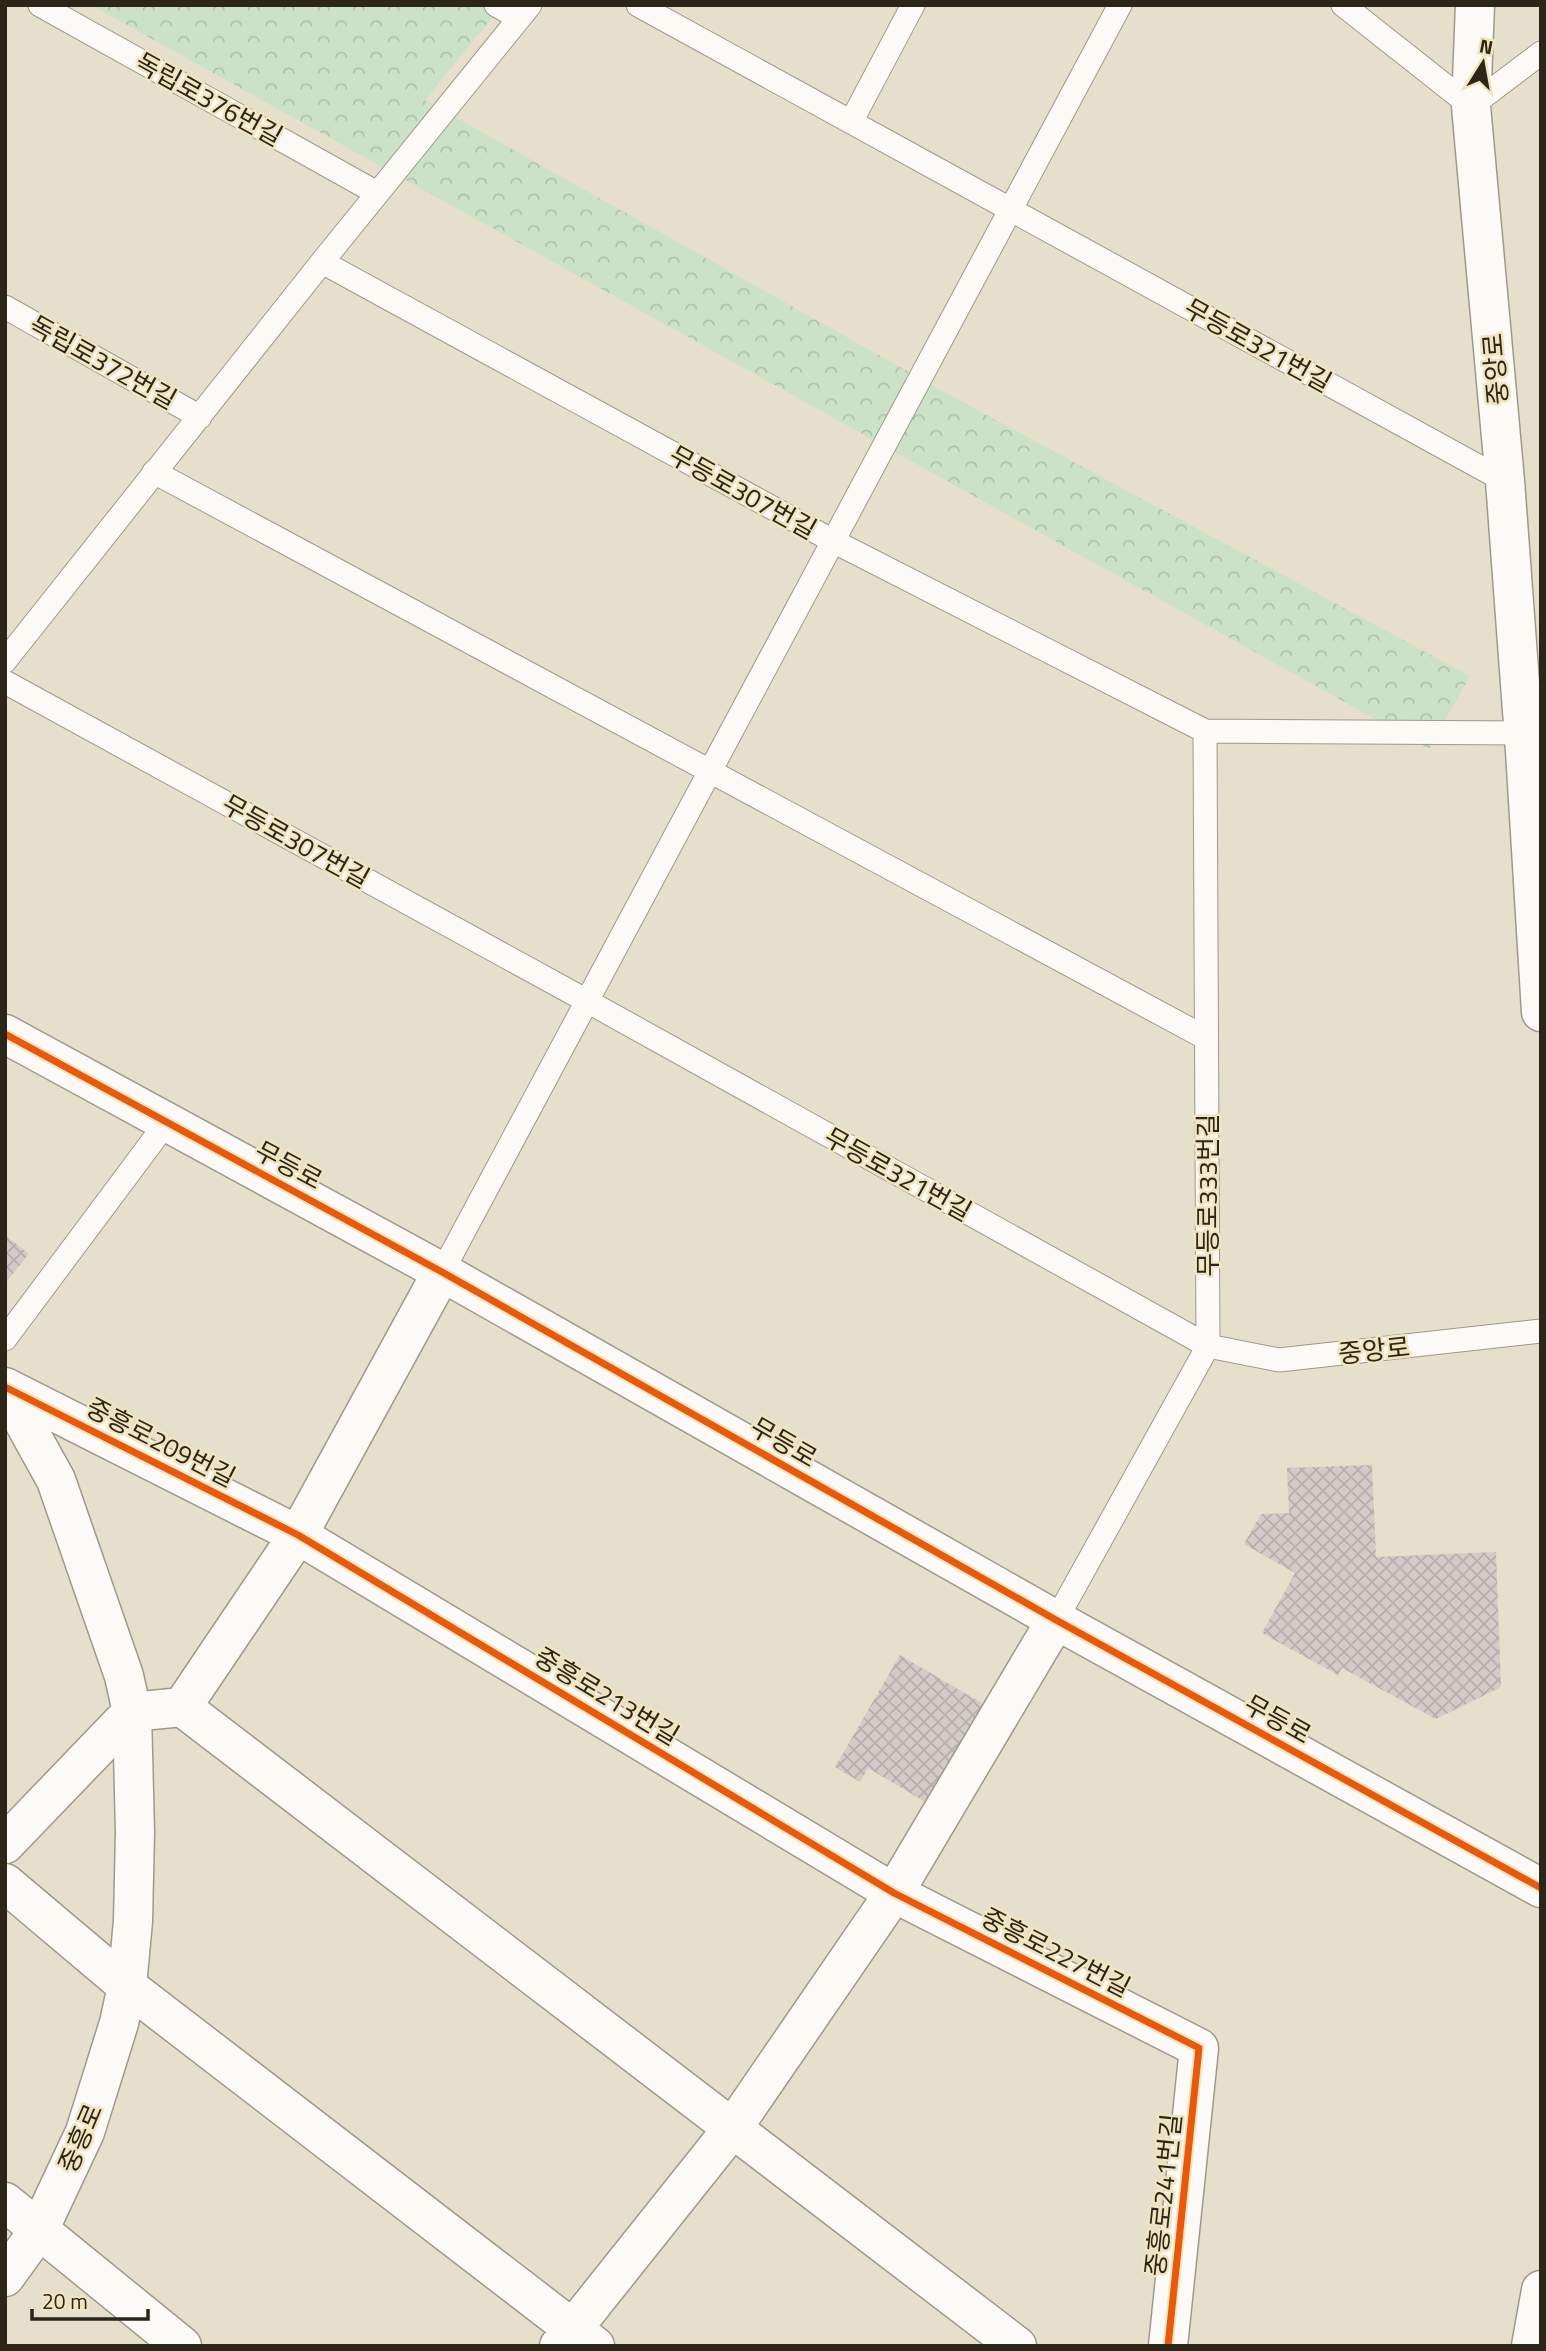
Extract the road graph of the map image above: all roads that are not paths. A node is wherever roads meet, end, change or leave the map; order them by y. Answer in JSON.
{"nodes":[{"id":1,"x":40,"y":5,"type":"edge"},
{"id":2,"x":496,"y":5,"type":"edge"},
{"id":3,"x":638,"y":5,"type":"edge"},
{"id":4,"x":913,"y":5,"type":"edge"},
{"id":5,"x":1120,"y":5,"type":"edge"},
{"id":6,"x":1343,"y":5,"type":"edge"},
{"id":7,"x":1475,"y":5,"type":"edge"},
{"id":8,"x":524,"y":11,"type":"edge"},
{"id":9,"x":1541,"y":53,"type":"edge"},
{"id":10,"x":1471,"y":106,"type":"junction"},
{"id":11,"x":851,"y":122,"type":"junction"},
{"id":12,"x":377,"y":193,"type":"junction"},
{"id":13,"x":1010,"y":210,"type":"junction"},
{"id":14,"x":322,"y":262,"type":"junction"},
{"id":15,"x":5,"y":307,"type":"edge"},
{"id":16,"x":200,"y":417,"type":"junction"},
{"id":17,"x":154,"y":472,"type":"junction"},
{"id":18,"x":1505,"y":481,"type":"junction"},
{"id":19,"x":833,"y":541,"type":"junction"},
{"id":20,"x":14,"y":635,"type":"edge"},
{"id":21,"x":1529,"y":649,"type":"edge"},
{"id":22,"x":5,"y":661,"type":"edge"},
{"id":23,"x":5,"y":682,"type":"edge"},
{"id":24,"x":1205,"y":731,"type":"junction"},
{"id":25,"x":1524,"y":733,"type":"junction"},
{"id":26,"x":710,"y":771,"type":"junction"},
{"id":27,"x":587,"y":1001,"type":"junction"},
{"id":28,"x":1541,"y":1012,"type":"edge"},
{"id":29,"x":5,"y":1034,"type":"edge"},
{"id":30,"x":1206,"y":1038,"type":"junction"},
{"id":31,"x":167,"y":1122,"type":"junction"},
{"id":32,"x":442,"y":1272,"type":"junction"},
{"id":33,"x":1541,"y":1331,"type":"edge"},
{"id":34,"x":5,"y":1339,"type":"edge"},
{"id":35,"x":1208,"y":1346,"type":"junction"},
{"id":36,"x":5,"y":1388,"type":"edge"},
{"id":37,"x":298,"y":1535,"type":"junction"},
{"id":38,"x":1056,"y":1620,"type":"junction"},
{"id":39,"x":183,"y":1707,"type":"junction"},
{"id":40,"x":132,"y":1712,"type":"junction"},
{"id":41,"x":5,"y":1844,"type":"edge"},
{"id":42,"x":5,"y":1883,"type":"edge"},
{"id":43,"x":1541,"y":1888,"type":"edge"},
{"id":44,"x":894,"y":1893,"type":"junction"},
{"id":45,"x":127,"y":1986,"type":"junction"},
{"id":46,"x":1199,"y":2048,"type":"joint"},
{"id":47,"x":732,"y":2129,"type":"junction"},
{"id":48,"x":5,"y":2202,"type":"edge"},
{"id":49,"x":39,"y":2230,"type":"junction"},
{"id":50,"x":5,"y":2277,"type":"edge"},
{"id":51,"x":1541,"y":2290,"type":"edge"},
{"id":52,"x":576,"y":2340,"type":"edge"},
{"id":53,"x":182,"y":2346,"type":"edge"},
{"id":54,"x":1017,"y":2346,"type":"edge"},
{"id":55,"x":1168,"y":2346,"type":"edge"},
{"id":56,"x":1531,"y":2346,"type":"edge"}],
"edges":[{"from":1,"to":12,"type":"lane","name":"독립로376번길"},
{"from":2,"to":8,"type":"lane"},
{"from":3,"to":11,"type":"lane"},
{"from":4,"to":11,"type":"lane"},
{"from":5,"to":13,"type":"lane"},
{"from":6,"to":10,"type":"lane"},
{"from":7,"to":10,"type":"street","name":"중앙로"},
{"from":8,"to":12,"type":"lane"},
{"from":9,"to":10,"type":"lane"},
{"from":10,"to":18,"type":"street","name":"중앙로"},
{"from":11,"to":13,"type":"lane"},
{"from":12,"to":14,"type":"lane"},
{"from":13,"to":18,"type":"lane","name":"무등로321번길"},
{"from":13,"to":19,"type":"lane"},
{"from":14,"to":16,"type":"lane"},
{"from":14,"to":19,"type":"lane","name":"무등로307번길"},
{"from":15,"to":16,"type":"lane","name":"독립로372번길"},
{"from":16,"to":17,"type":"lane"},
{"from":17,"to":20,"type":"lane"},
{"from":17,"to":26,"type":"lane"},
{"from":18,"to":21,"type":"street","name":"중앙로"},
{"from":19,"to":24,"type":"lane"},
{"from":19,"to":26,"type":"lane"},
{"from":20,"to":22,"type":"lane"},
{"from":21,"to":25,"type":"street","name":"중앙로"},
{"from":23,"to":27,"type":"lane","name":"무등로307번길"},
{"from":24,"to":25,"type":"lane"},
{"from":24,"to":30,"type":"lane","name":"무등로333번길"},
{"from":25,"to":28,"type":"street","name":"중앙로"},
{"from":26,"to":27,"type":"lane"},
{"from":26,"to":30,"type":"lane"},
{"from":27,"to":32,"type":"lane"},
{"from":27,"to":35,"type":"lane","name":"무등로321번길"},
{"from":29,"to":31,"type":"street","name":"무등로"},
{"from":30,"to":35,"type":"lane","name":"무등로333번길"},
{"from":31,"to":32,"type":"street","name":"무등로"},
{"from":31,"to":34,"type":"lane"},
{"from":32,"to":37,"type":"street"},
{"from":32,"to":38,"type":"street","name":"무등로"},
{"from":33,"to":35,"type":"lane","name":"중앙로"},
{"from":35,"to":38,"type":"lane","name":"무등로333번길"},
{"from":36,"to":37,"type":"street","name":"중흥로209번길"},
{"from":36,"to":40,"type":"street"},
{"from":37,"to":39,"type":"street"},
{"from":37,"to":44,"type":"street","name":"중흥로213번길"},
{"from":38,"to":43,"type":"street","name":"무등로"},
{"from":38,"to":44,"type":"street"},
{"from":39,"to":40,"type":"street"},
{"from":39,"to":47,"type":"street"},
{"from":40,"to":41,"type":"street"},
{"from":40,"to":45,"type":"street"},
{"from":42,"to":45,"type":"street"},
{"from":44,"to":46,"type":"street","name":"중흥로227번길"},
{"from":44,"to":47,"type":"street"},
{"from":45,"to":49,"type":"street","name":"중흥로"},
{"from":45,"to":52,"type":"street"},
{"from":46,"to":55,"type":"street","name":"중흥로241번길"},
{"from":47,"to":52,"type":"street"},
{"from":47,"to":54,"type":"street"},
{"from":48,"to":49,"type":"street"},
{"from":49,"to":50,"type":"street","name":"중흥로"},
{"from":49,"to":53,"type":"street"},
{"from":51,"to":56,"type":"street"}]}
